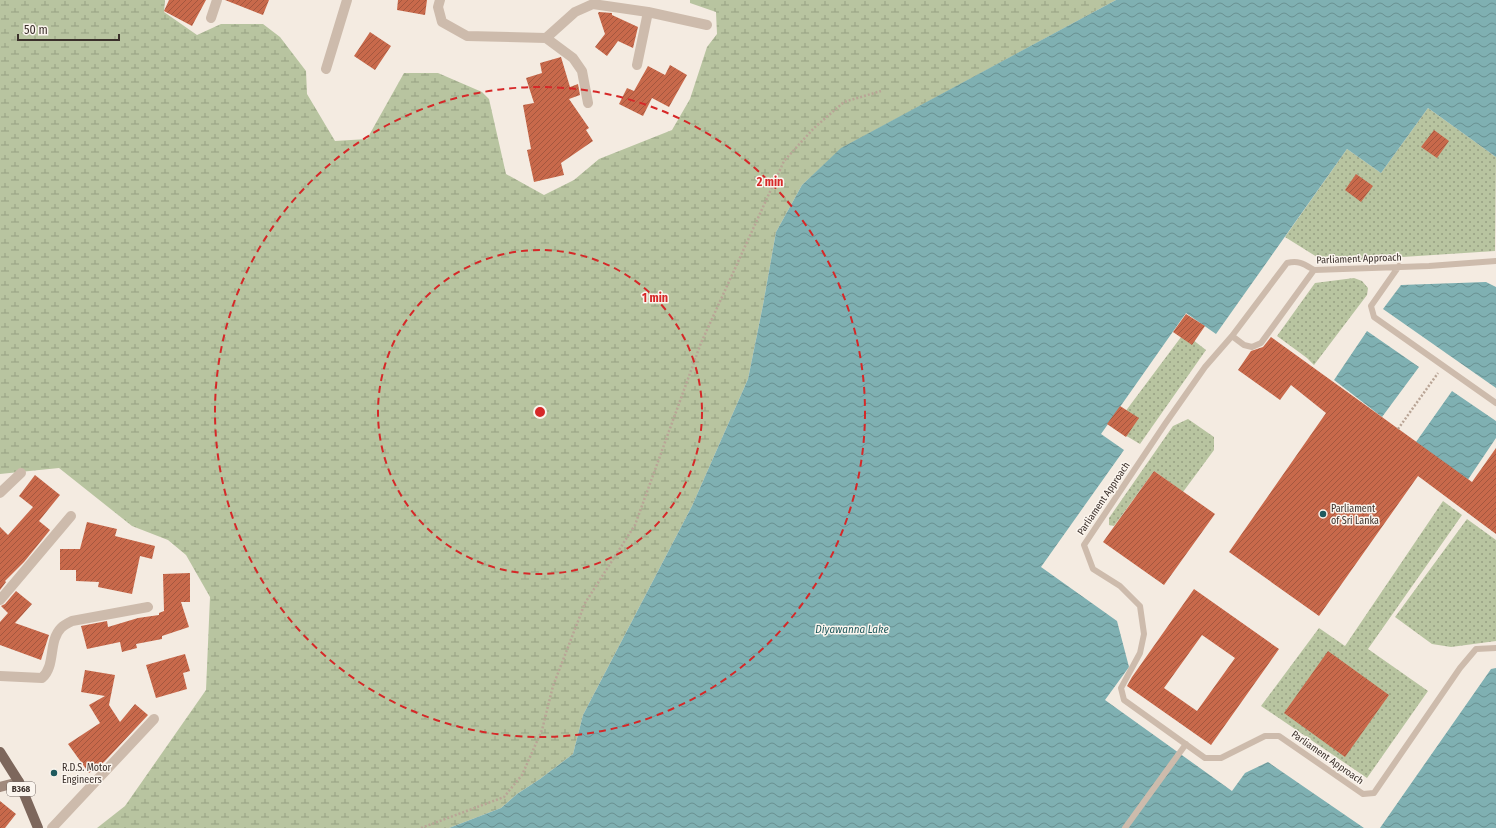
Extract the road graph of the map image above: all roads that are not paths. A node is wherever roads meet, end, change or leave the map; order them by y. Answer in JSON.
{"nodes":[{"id":1,"x":217,"y":0,"type":"edge"},
{"id":2,"x":347,"y":0,"type":"edge"},
{"id":3,"x":440,"y":0,"type":"edge"},
{"id":4,"x":593,"y":2,"type":"edge"},
{"id":5,"x":648,"y":12,"type":"junction"},
{"id":6,"x":212,"y":18,"type":"dead end"},
{"id":7,"x":707,"y":25,"type":"dead end"},
{"id":8,"x":546,"y":38,"type":"junction"},
{"id":9,"x":637,"y":65,"type":"dead end"},
{"id":10,"x":326,"y":69,"type":"dead end"},
{"id":11,"x":588,"y":103,"type":"dead end"},
{"id":12,"x":1496,"y":261,"type":"edge"},
{"id":13,"x":1399,"y":266,"type":"junction"},
{"id":14,"x":1314,"y":270,"type":"junction"},
{"id":15,"x":1232,"y":336,"type":"junction"},
{"id":16,"x":1496,"y":403,"type":"edge"},
{"id":17,"x":21,"y":473,"type":"dead end"},
{"id":18,"x":0,"y":493,"type":"edge"},
{"id":19,"x":71,"y":516,"type":"dead end"},
{"id":20,"x":0,"y":600,"type":"edge"},
{"id":21,"x":148,"y":607,"type":"dead end"},
{"id":22,"x":1496,"y":648,"type":"edge"},
{"id":23,"x":0,"y":676,"type":"edge"},
{"id":24,"x":154,"y":719,"type":"dead end"},
{"id":25,"x":1186,"y":744,"type":"junction"},
{"id":26,"x":0,"y":752,"type":"edge"},
{"id":27,"x":18,"y":782,"type":"junction"},
{"id":28,"x":0,"y":787,"type":"edge"},
{"id":29,"x":38,"y":828,"type":"edge"},
{"id":30,"x":52,"y":828,"type":"edge"},
{"id":31,"x":1125,"y":828,"type":"edge"}],
"edges":[{"from":1,"to":6,"type":"street"},
{"from":2,"to":10,"type":"street"},
{"from":3,"to":8,"type":"street"},
{"from":4,"to":5,"type":"street"},
{"from":4,"to":8,"type":"street"},
{"from":5,"to":7,"type":"street"},
{"from":5,"to":9,"type":"street"},
{"from":8,"to":11,"type":"street"},
{"from":12,"to":13,"type":"lane","name":"Parliament Approach"},
{"from":13,"to":14,"type":"lane","name":"Parliament Approach"},
{"from":13,"to":16,"type":"lane"},
{"from":14,"to":15,"type":"lane","name":"Parliament Approach"},
{"from":14,"to":15,"type":"lane"},
{"from":15,"to":25,"type":"lane","name":"Parliament Approach"},
{"from":17,"to":18,"type":"street"},
{"from":19,"to":20,"type":"street"},
{"from":21,"to":23,"type":"street"},
{"from":22,"to":25,"type":"lane","name":"Parliament Approach"},
{"from":24,"to":30,"type":"street"},
{"from":25,"to":31,"type":"lane"},
{"from":26,"to":27,"type":"main road","number":"B368"},
{"from":27,"to":28,"type":"street"},
{"from":27,"to":29,"type":"main road","number":"B368"}]}
